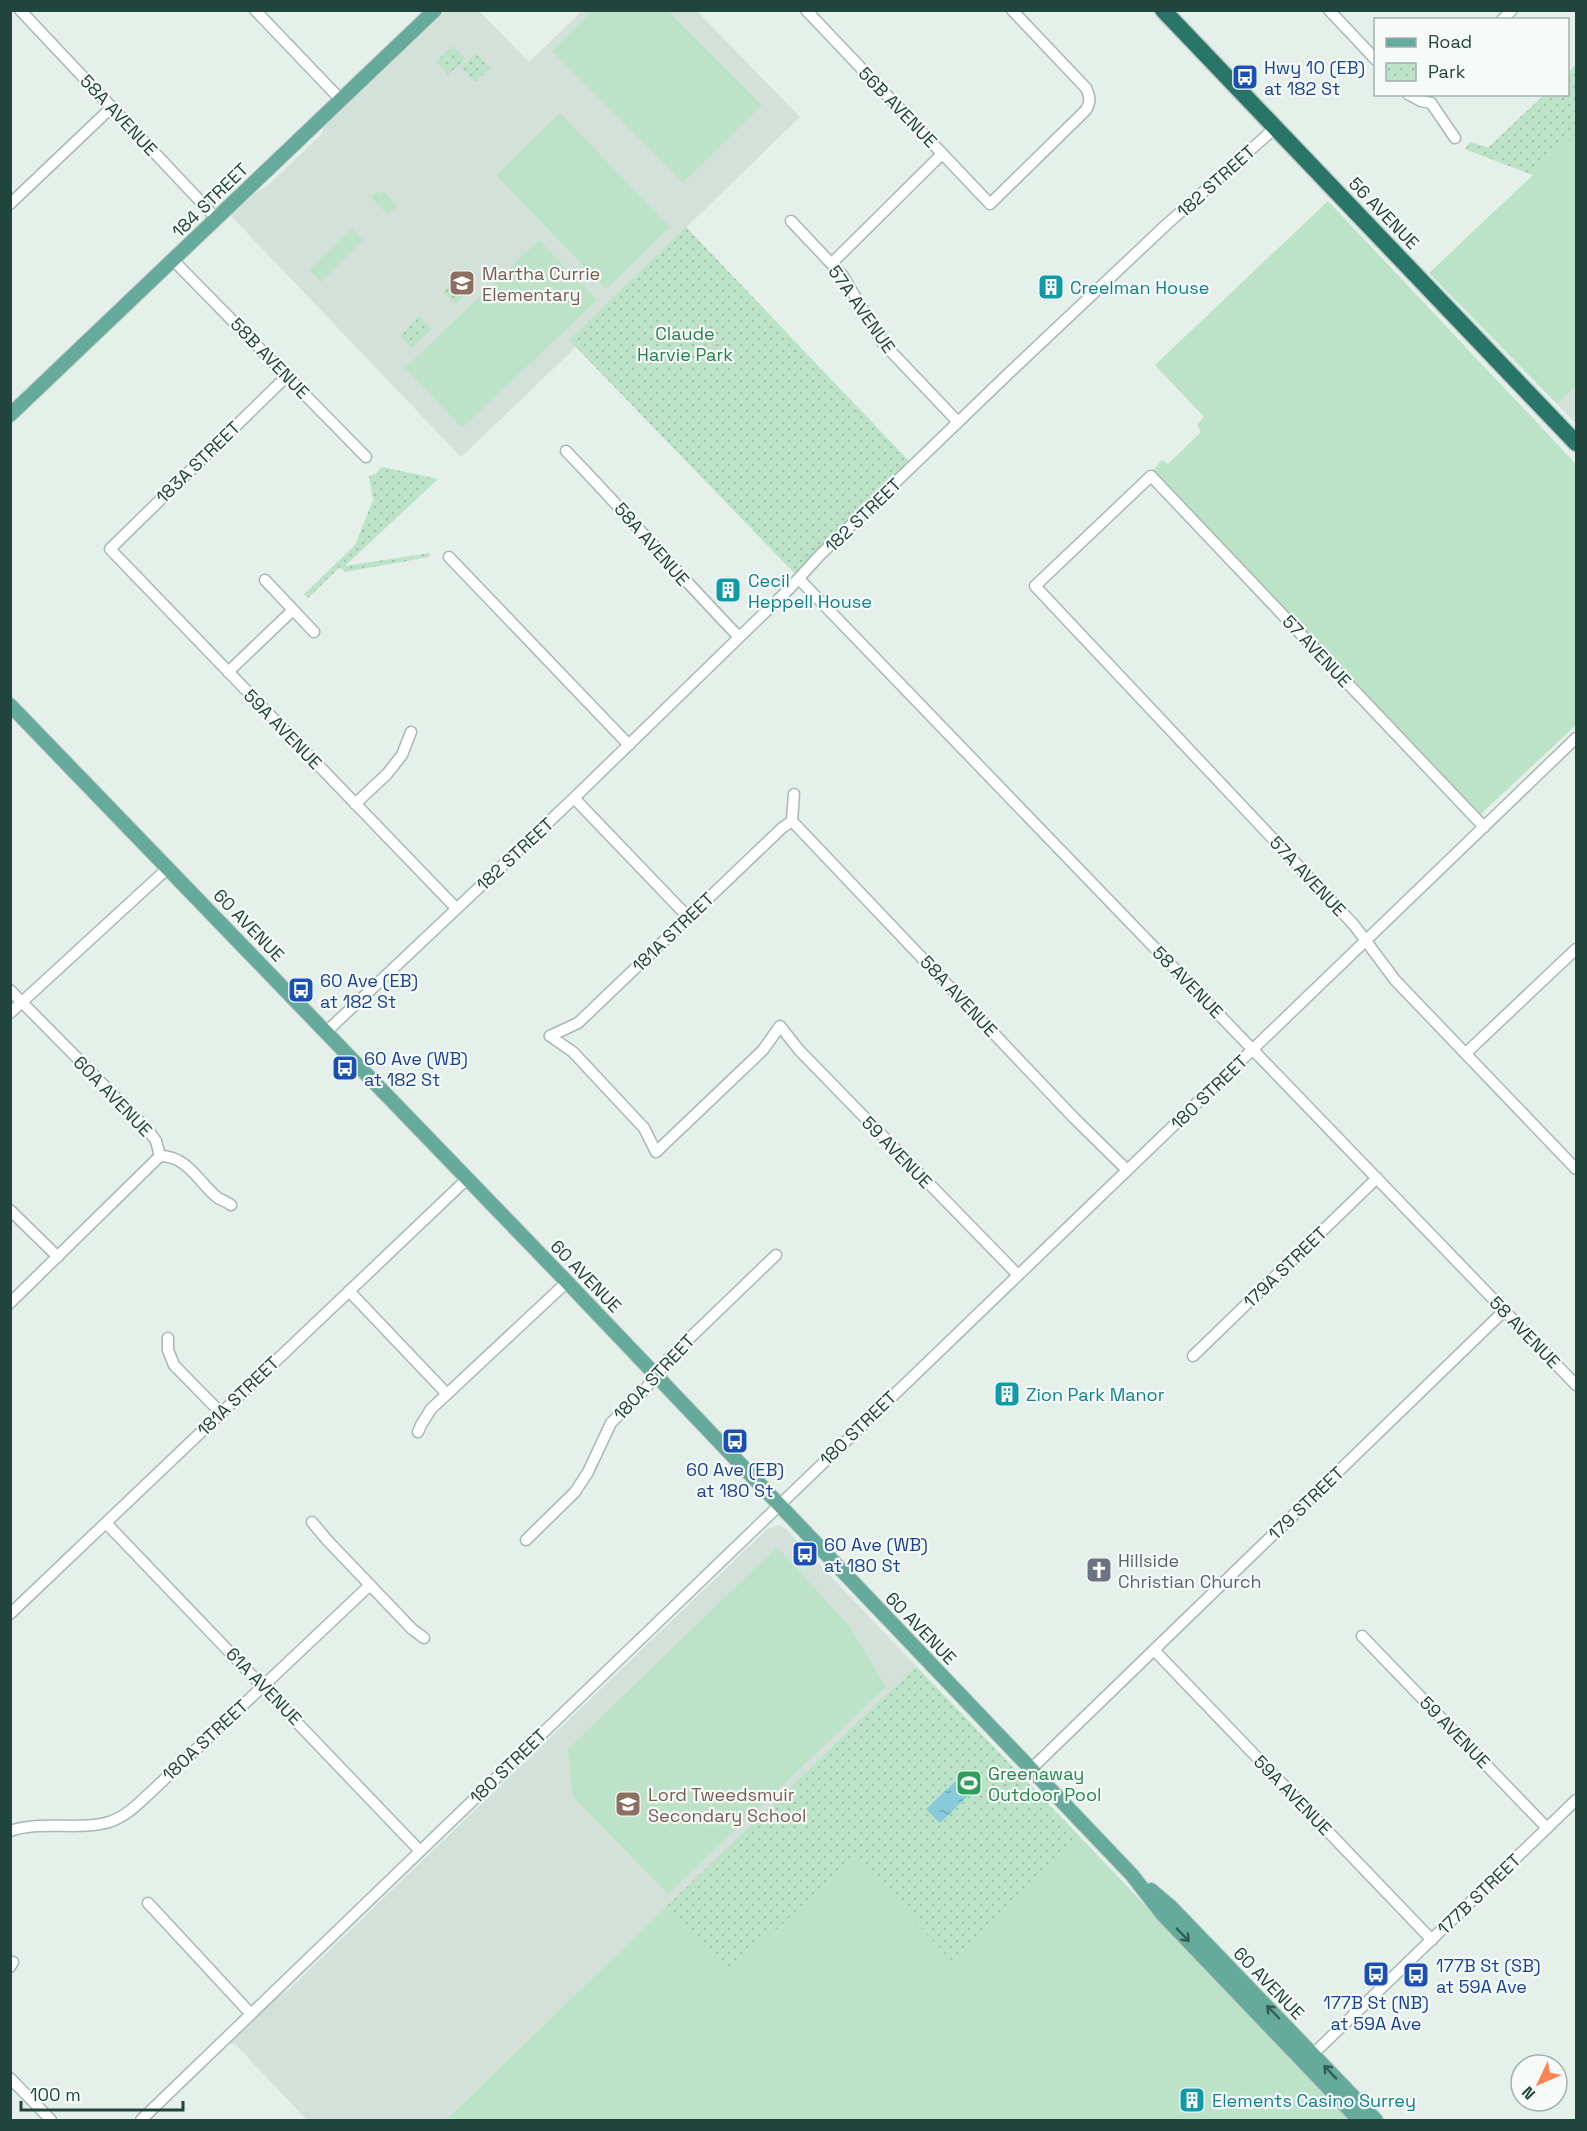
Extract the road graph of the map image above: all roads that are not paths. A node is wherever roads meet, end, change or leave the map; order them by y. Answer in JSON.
{"nodes":[{"id":1,"x":14,"y":10,"type":"edge"},
{"id":2,"x":20,"y":10,"type":"edge"},
{"id":3,"x":255,"y":10,"type":"edge"},
{"id":4,"x":435,"y":10,"type":"edge"},
{"id":5,"x":806,"y":10,"type":"edge"},
{"id":6,"x":1012,"y":10,"type":"edge"},
{"id":7,"x":1163,"y":10,"type":"edge"},
{"id":8,"x":1329,"y":10,"type":"edge"},
{"id":9,"x":10,"y":14,"type":"edge"},
{"id":10,"x":1374,"y":58,"type":"edge"},
{"id":11,"x":1412,"y":96,"type":"edge"},
{"id":12,"x":1433,"y":99,"type":"edge"},
{"id":13,"x":341,"y":100,"type":"junction"},
{"id":14,"x":112,"y":107,"type":"junction"},
{"id":15,"x":1275,"y":128,"type":"junction"},
{"id":16,"x":1455,"y":138,"type":"dead end"},
{"id":17,"x":942,"y":153,"type":"junction"},
{"id":18,"x":10,"y":204,"type":"edge"},
{"id":19,"x":217,"y":219,"type":"junction"},
{"id":20,"x":791,"y":221,"type":"dead end"},
{"id":21,"x":173,"y":260,"type":"junction"},
{"id":22,"x":832,"y":263,"type":"junction"},
{"id":23,"x":287,"y":376,"type":"junction"},
{"id":24,"x":10,"y":415,"type":"edge"},
{"id":25,"x":958,"y":422,"type":"junction"},
{"id":26,"x":1576,"y":443,"type":"edge"},
{"id":27,"x":566,"y":451,"type":"dead end"},
{"id":28,"x":366,"y":457,"type":"dead end"},
{"id":29,"x":110,"y":549,"type":"joint"},
{"id":30,"x":448,"y":557,"type":"dead end"},
{"id":31,"x":799,"y":579,"type":"junction"},
{"id":32,"x":265,"y":580,"type":"dead end"},
{"id":33,"x":1035,"y":586,"type":"joint"},
{"id":34,"x":293,"y":610,"type":"junction"},
{"id":35,"x":314,"y":632,"type":"dead end"},
{"id":36,"x":739,"y":637,"type":"junction"},
{"id":37,"x":228,"y":672,"type":"junction"},
{"id":38,"x":10,"y":705,"type":"edge"},
{"id":39,"x":411,"y":732,"type":"dead end"},
{"id":40,"x":1576,"y":738,"type":"edge"},
{"id":41,"x":629,"y":745,"type":"junction"},
{"id":42,"x":794,"y":794,"type":"dead end"},
{"id":43,"x":574,"y":798,"type":"junction"},
{"id":44,"x":355,"y":804,"type":"junction"},
{"id":45,"x":792,"y":821,"type":"junction"},
{"id":46,"x":1484,"y":826,"type":"junction"},
{"id":47,"x":168,"y":868,"type":"junction"},
{"id":48,"x":456,"y":908,"type":"junction"},
{"id":49,"x":688,"y":917,"type":"junction"},
{"id":50,"x":1366,"y":941,"type":"junction"},
{"id":51,"x":1576,"y":949,"type":"edge"},
{"id":52,"x":10,"y":990,"type":"edge"},
{"id":53,"x":22,"y":1002,"type":"junction"},
{"id":54,"x":10,"y":1013,"type":"edge"},
{"id":55,"x":327,"y":1032,"type":"junction"},
{"id":56,"x":1252,"y":1050,"type":"junction"},
{"id":57,"x":1466,"y":1053,"type":"junction"},
{"id":58,"x":656,"y":1152,"type":"joint"},
{"id":59,"x":160,"y":1156,"type":"junction"},
{"id":60,"x":1576,"y":1169,"type":"edge"},
{"id":61,"x":1127,"y":1170,"type":"junction"},
{"id":62,"x":1377,"y":1178,"type":"junction"},
{"id":63,"x":467,"y":1179,"type":"junction"},
{"id":64,"x":231,"y":1204,"type":"dead end"},
{"id":65,"x":10,"y":1210,"type":"edge"},
{"id":66,"x":776,"y":1255,"type":"dead end"},
{"id":67,"x":58,"y":1257,"type":"junction"},
{"id":68,"x":1018,"y":1275,"type":"junction"},
{"id":69,"x":567,"y":1282,"type":"junction"},
{"id":70,"x":349,"y":1292,"type":"junction"},
{"id":71,"x":10,"y":1303,"type":"edge"},
{"id":72,"x":1504,"y":1311,"type":"junction"},
{"id":73,"x":168,"y":1338,"type":"dead end"},
{"id":74,"x":1193,"y":1356,"type":"dead end"},
{"id":75,"x":656,"y":1375,"type":"junction"},
{"id":76,"x":1576,"y":1385,"type":"edge"},
{"id":77,"x":447,"y":1394,"type":"junction"},
{"id":78,"x":220,"y":1413,"type":"junction"},
{"id":79,"x":418,"y":1432,"type":"dead end"},
{"id":80,"x":779,"y":1505,"type":"junction"},
{"id":81,"x":312,"y":1522,"type":"dead end"},
{"id":82,"x":106,"y":1523,"type":"junction"},
{"id":83,"x":526,"y":1540,"type":"dead end"},
{"id":84,"x":369,"y":1585,"type":"junction"},
{"id":85,"x":10,"y":1614,"type":"edge"},
{"id":86,"x":1362,"y":1636,"type":"dead end"},
{"id":87,"x":424,"y":1638,"type":"dead end"},
{"id":88,"x":1154,"y":1650,"type":"junction"},
{"id":89,"x":263,"y":1686,"type":"junction"},
{"id":90,"x":1031,"y":1770,"type":"junction"},
{"id":91,"x":1576,"y":1800,"type":"edge"},
{"id":92,"x":1547,"y":1828,"type":"junction"},
{"id":93,"x":10,"y":1831,"type":"edge"},
{"id":94,"x":420,"y":1851,"type":"junction"},
{"id":95,"x":148,"y":1903,"type":"dead end"},
{"id":96,"x":1432,"y":1940,"type":"junction"},
{"id":97,"x":251,"y":2014,"type":"junction"},
{"id":98,"x":1309,"y":2059,"type":"junction"},
{"id":99,"x":10,"y":2078,"type":"edge"},
{"id":100,"x":51,"y":2121,"type":"edge"},
{"id":101,"x":141,"y":2121,"type":"edge"},
{"id":102,"x":1359,"y":2121,"type":"edge"},
{"id":103,"x":1376,"y":2121,"type":"edge"}],
"edges":[{"from":1,"to":9,"type":"street"},
{"from":2,"to":14,"type":"street","name":"58A AVENUE"},
{"from":3,"to":13,"type":"street"},
{"from":4,"to":13,"type":"main road","name":"184 STREET"},
{"from":5,"to":17,"type":"street","name":"56B AVENUE"},
{"from":6,"to":17,"type":"street","name":"56B AVENUE"},
{"from":7,"to":15,"type":"highway","name":"56 AVENUE"},
{"from":8,"to":10,"type":"street"},
{"from":11,"to":12,"type":"street"},
{"from":12,"to":16,"type":"street"},
{"from":13,"to":19,"type":"main road","name":"184 STREET"},
{"from":14,"to":18,"type":"street"},
{"from":14,"to":19,"type":"street","name":"58A AVENUE"},
{"from":15,"to":25,"type":"street","name":"182 STREET"},
{"from":15,"to":26,"type":"highway","name":"56 AVENUE"},
{"from":17,"to":22,"type":"street"},
{"from":19,"to":21,"type":"main road","name":"184 STREET"},
{"from":20,"to":22,"type":"street","name":"57A AVENUE"},
{"from":21,"to":23,"type":"street","name":"58B AVENUE"},
{"from":21,"to":24,"type":"main road","name":"184 STREET"},
{"from":22,"to":25,"type":"street","name":"57A AVENUE"},
{"from":23,"to":28,"type":"street","name":"58B AVENUE"},
{"from":23,"to":29,"type":"street","name":"183A STREET"},
{"from":25,"to":31,"type":"street","name":"182 STREET"},
{"from":27,"to":36,"type":"street","name":"58A AVENUE"},
{"from":29,"to":37,"type":"street","name":"59A AVENUE"},
{"from":30,"to":41,"type":"street"},
{"from":31,"to":36,"type":"street","name":"182 STREET"},
{"from":31,"to":56,"type":"street","name":"58 AVENUE"},
{"from":32,"to":34,"type":"street"},
{"from":33,"to":46,"type":"street","name":"57 AVENUE"},
{"from":33,"to":50,"type":"street","name":"57A AVENUE"},
{"from":34,"to":35,"type":"street"},
{"from":34,"to":37,"type":"street"},
{"from":36,"to":41,"type":"street","name":"182 STREET"},
{"from":37,"to":44,"type":"street","name":"59A AVENUE"},
{"from":38,"to":47,"type":"main road","name":"60 AVENUE"},
{"from":39,"to":44,"type":"street"},
{"from":40,"to":46,"type":"street","name":"180 STREET"},
{"from":41,"to":43,"type":"street","name":"182 STREET"},
{"from":42,"to":45,"type":"street"},
{"from":43,"to":48,"type":"street","name":"182 STREET"},
{"from":43,"to":49,"type":"street"},
{"from":44,"to":48,"type":"street","name":"59A AVENUE"},
{"from":45,"to":49,"type":"street","name":"181A STREET"},
{"from":45,"to":61,"type":"street","name":"58A AVENUE"},
{"from":46,"to":50,"type":"street","name":"180 STREET"},
{"from":47,"to":53,"type":"street"},
{"from":47,"to":55,"type":"main road","name":"60 AVENUE"},
{"from":48,"to":55,"type":"street","name":"182 STREET"},
{"from":49,"to":58,"type":"street","name":"181A STREET"},
{"from":50,"to":56,"type":"street","name":"180 STREET"},
{"from":50,"to":57,"type":"street","name":"57A AVENUE"},
{"from":51,"to":57,"type":"street"},
{"from":52,"to":53,"type":"street","name":"60A AVENUE"},
{"from":53,"to":54,"type":"street"},
{"from":53,"to":59,"type":"street","name":"60A AVENUE"},
{"from":55,"to":63,"type":"main road","name":"60 AVENUE"},
{"from":56,"to":61,"type":"street","name":"180 STREET"},
{"from":56,"to":62,"type":"street","name":"58 AVENUE"},
{"from":57,"to":60,"type":"street","name":"57A AVENUE"},
{"from":58,"to":68,"type":"street","name":"59 AVENUE"},
{"from":59,"to":64,"type":"street","name":"60A AVENUE"},
{"from":59,"to":67,"type":"street"},
{"from":61,"to":68,"type":"street","name":"180 STREET"},
{"from":62,"to":72,"type":"street","name":"58 AVENUE"},
{"from":62,"to":74,"type":"street","name":"179A STREET"},
{"from":63,"to":69,"type":"main road","name":"60 AVENUE"},
{"from":63,"to":70,"type":"street","name":"181A STREET"},
{"from":65,"to":67,"type":"street"},
{"from":66,"to":75,"type":"street","name":"180A STREET"},
{"from":67,"to":71,"type":"street"},
{"from":68,"to":80,"type":"street","name":"180 STREET"},
{"from":69,"to":75,"type":"main road","name":"60 AVENUE"},
{"from":69,"to":77,"type":"street"},
{"from":70,"to":77,"type":"street"},
{"from":70,"to":78,"type":"street","name":"181A STREET"},
{"from":72,"to":76,"type":"street","name":"58 AVENUE"},
{"from":72,"to":88,"type":"street","name":"179 STREET"},
{"from":73,"to":78,"type":"street"},
{"from":75,"to":80,"type":"main road","name":"60 AVENUE"},
{"from":75,"to":83,"type":"street","name":"180A STREET"},
{"from":77,"to":79,"type":"street"},
{"from":78,"to":82,"type":"street","name":"181A STREET"},
{"from":80,"to":90,"type":"main road","name":"60 AVENUE"},
{"from":80,"to":94,"type":"street","name":"180 STREET"},
{"from":81,"to":84,"type":"street"},
{"from":82,"to":85,"type":"street","name":"181A STREET"},
{"from":82,"to":89,"type":"street","name":"61A AVENUE"},
{"from":84,"to":87,"type":"street"},
{"from":84,"to":89,"type":"street","name":"180A STREET"},
{"from":86,"to":92,"type":"street","name":"59 AVENUE"},
{"from":88,"to":90,"type":"street","name":"179 STREET"},
{"from":88,"to":96,"type":"street","name":"59A AVENUE"},
{"from":89,"to":93,"type":"street","name":"180A STREET"},
{"from":89,"to":94,"type":"street","name":"61A AVENUE"},
{"from":90,"to":98,"type":"main road","name":"60 AVENUE"},
{"from":91,"to":92,"type":"street","name":"177B STREET"},
{"from":92,"to":96,"type":"street","name":"177B STREET"},
{"from":94,"to":97,"type":"street","name":"180 STREET"},
{"from":95,"to":97,"type":"street"},
{"from":96,"to":98,"type":"street","name":"177B STREET"},
{"from":97,"to":101,"type":"street","name":"180 STREET"},
{"from":98,"to":102,"type":"main road","name":"60 AVENUE"},
{"from":103,"to":98,"type":"main road","name":"60 AVENUE","one_way":true},
{"from":99,"to":100,"type":"street"}]}
